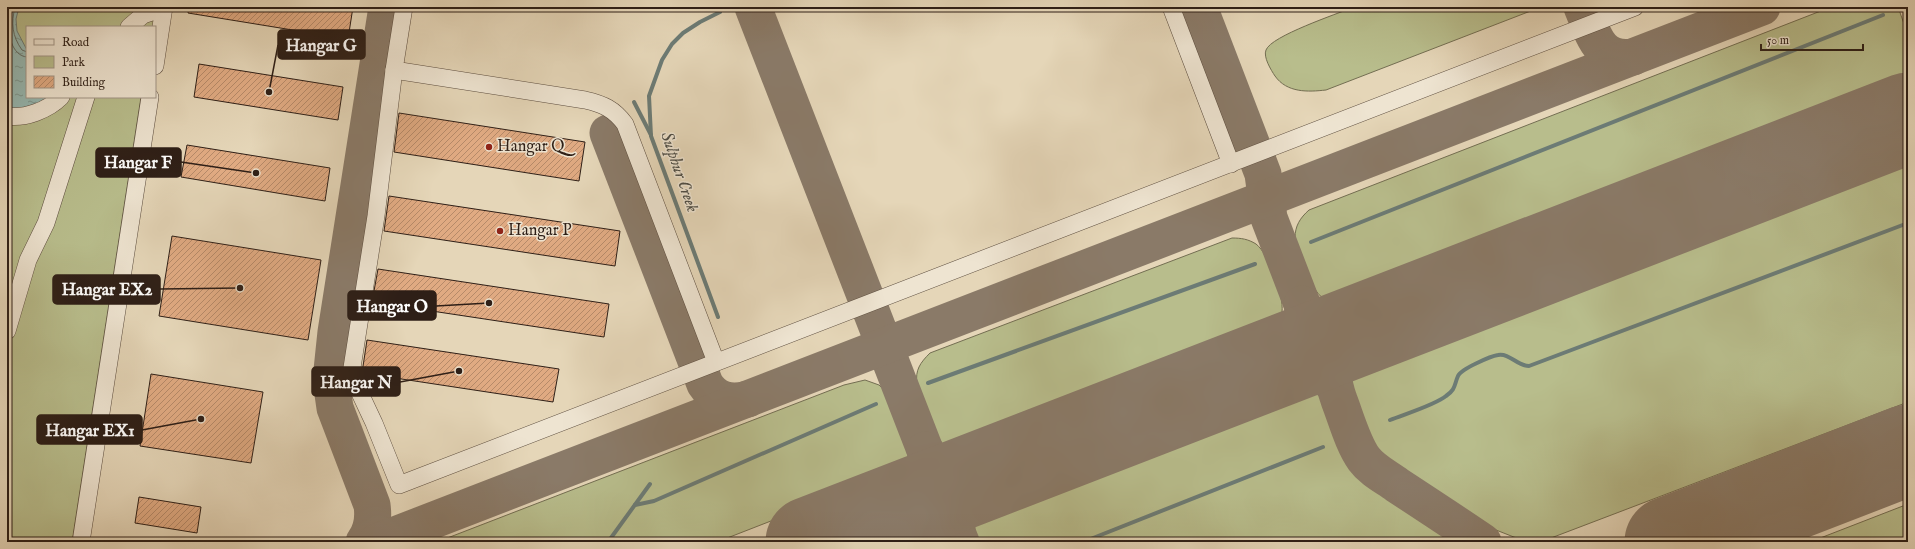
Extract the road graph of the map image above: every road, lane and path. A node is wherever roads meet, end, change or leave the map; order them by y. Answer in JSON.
{"nodes":[{"id":1,"x":164,"y":7,"type":"edge"},
{"id":2,"x":404,"y":7,"type":"edge"},
{"id":3,"x":1171,"y":7,"type":"edge"},
{"id":4,"x":1635,"y":7,"type":"edge"},
{"id":5,"x":130,"y":26,"type":"edge"},
{"id":6,"x":156,"y":59,"type":"edge"},
{"id":7,"x":394,"y":70,"type":"junction"},
{"id":8,"x":59,"y":98,"type":"edge"},
{"id":9,"x":86,"y":98,"type":"edge"},
{"id":10,"x":150,"y":98,"type":"edge"},
{"id":11,"x":7,"y":116,"type":"edge"},
{"id":12,"x":1231,"y":164,"type":"junction"},
{"id":13,"x":7,"y":331,"type":"edge"},
{"id":14,"x":716,"y":362,"type":"junction"},
{"id":15,"x":81,"y":542,"type":"edge"}],
"edges":[{"from":1,"to":5,"type":"street"},
{"from":1,"to":6,"type":"street"},
{"from":2,"to":7,"type":"street"},
{"from":3,"to":12,"type":"street"},
{"from":4,"to":12,"type":"street"},
{"from":7,"to":14,"type":"street"},
{"from":7,"to":14,"type":"street"},
{"from":8,"to":11,"type":"street"},
{"from":9,"to":13,"type":"street"},
{"from":10,"to":15,"type":"street"},
{"from":12,"to":14,"type":"street"}]}
